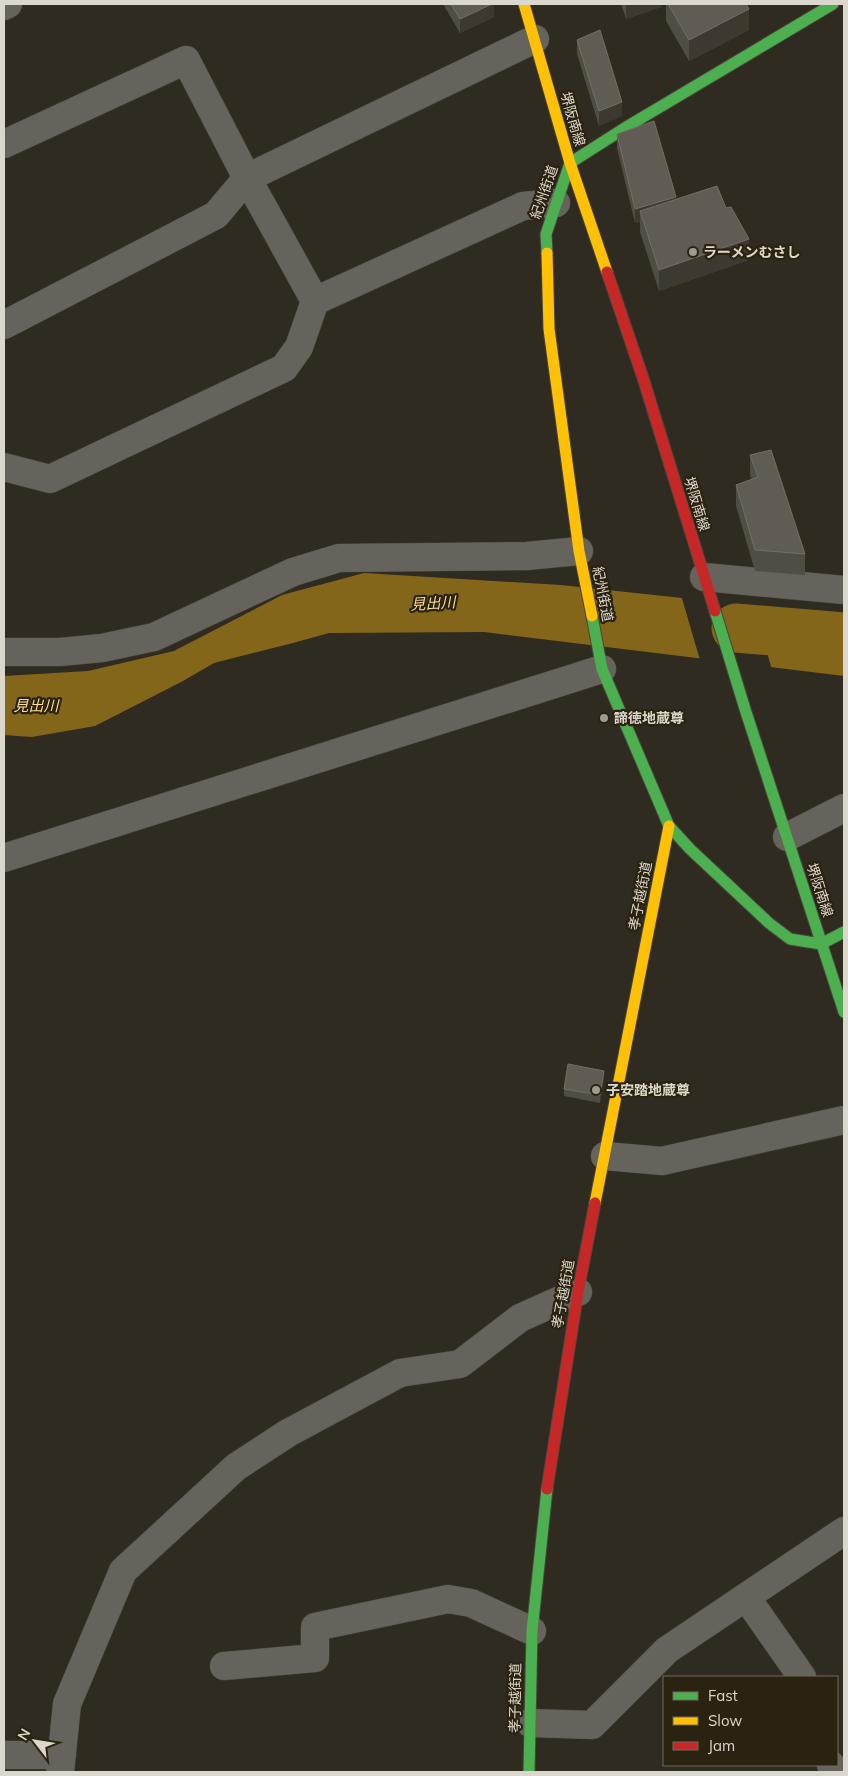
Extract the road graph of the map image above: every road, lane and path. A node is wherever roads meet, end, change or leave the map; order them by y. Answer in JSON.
{"nodes":[{"id":1,"x":8,"y":4,"type":"edge"},
{"id":2,"x":524,"y":4,"type":"edge"},
{"id":3,"x":833,"y":4,"type":"edge"},
{"id":4,"x":4,"y":6,"type":"edge"},
{"id":5,"x":535,"y":39,"type":"junction"},
{"id":6,"x":4,"y":144,"type":"edge"},
{"id":7,"x":570,"y":163,"type":"junction"},
{"id":8,"x":247,"y":178,"type":"junction"},
{"id":9,"x":556,"y":203,"type":"junction"},
{"id":10,"x":315,"y":302,"type":"junction"},
{"id":11,"x":4,"y":325,"type":"edge"},
{"id":12,"x":4,"y":467,"type":"edge"},
{"id":13,"x":581,"y":560,"type":"junction"},
{"id":14,"x":706,"y":582,"type":"junction"},
{"id":15,"x":844,"y":590,"type":"edge"},
{"id":16,"x":4,"y":652,"type":"edge"},
{"id":17,"x":600,"y":661,"type":"junction"},
{"id":18,"x":844,"y":808,"type":"edge"},
{"id":19,"x":669,"y":826,"type":"junction"},
{"id":20,"x":787,"y":837,"type":"junction"},
{"id":21,"x":4,"y":858,"type":"edge"},
{"id":22,"x":844,"y":932,"type":"edge"},
{"id":23,"x":821,"y":944,"type":"junction"},
{"id":24,"x":844,"y":1012,"type":"edge"},
{"id":25,"x":844,"y":1120,"type":"edge"},
{"id":26,"x":605,"y":1156,"type":"junction"},
{"id":27,"x":578,"y":1292,"type":"junction"},
{"id":28,"x":844,"y":1531,"type":"edge"},
{"id":29,"x":746,"y":1597,"type":"junction"},
{"id":30,"x":532,"y":1631,"type":"junction"},
{"id":31,"x":224,"y":1666,"type":"dead end"},
{"id":32,"x":801,"y":1676,"type":"edge"},
{"id":33,"x":530,"y":1723,"type":"junction"},
{"id":34,"x":4,"y":1755,"type":"edge"},
{"id":35,"x":61,"y":1764,"type":"edge"},
{"id":36,"x":529,"y":1772,"type":"edge"}],
"edges":[{"from":1,"to":4,"type":"street"},
{"from":2,"to":5,"type":"street","name":"堺阪南線"},
{"from":3,"to":7,"type":"street"},
{"from":5,"to":7,"type":"street","name":"堺阪南線"},
{"from":5,"to":8,"type":"street"},
{"from":6,"to":8,"type":"street"},
{"from":7,"to":9,"type":"street","name":"紀州街道"},
{"from":7,"to":14,"type":"street","name":"堺阪南線"},
{"from":8,"to":10,"type":"street"},
{"from":8,"to":11,"type":"street"},
{"from":9,"to":10,"type":"street"},
{"from":9,"to":13,"type":"street","name":"紀州街道"},
{"from":10,"to":12,"type":"street"},
{"from":13,"to":16,"type":"street"},
{"from":13,"to":17,"type":"street","name":"紀州街道"},
{"from":14,"to":15,"type":"street"},
{"from":14,"to":20,"type":"street","name":"堺阪南線"},
{"from":17,"to":19,"type":"street","name":"紀州街道"},
{"from":17,"to":21,"type":"street"},
{"from":18,"to":20,"type":"street"},
{"from":19,"to":23,"type":"street","name":"紀州街道"},
{"from":19,"to":26,"type":"street","name":"孝子越街道"},
{"from":20,"to":23,"type":"street","name":"堺阪南線"},
{"from":22,"to":23,"type":"street"},
{"from":23,"to":24,"type":"street","name":"堺阪南線"},
{"from":25,"to":26,"type":"street"},
{"from":26,"to":27,"type":"street","name":"孝子越街道"},
{"from":27,"to":30,"type":"street","name":"孝子越街道"},
{"from":27,"to":35,"type":"street"},
{"from":28,"to":29,"type":"street"},
{"from":29,"to":32,"type":"street"},
{"from":29,"to":33,"type":"street"},
{"from":30,"to":31,"type":"street"},
{"from":30,"to":33,"type":"street","name":"孝子越街道"},
{"from":33,"to":36,"type":"street","name":"孝子越街道"},
{"from":34,"to":35,"type":"street"}]}
